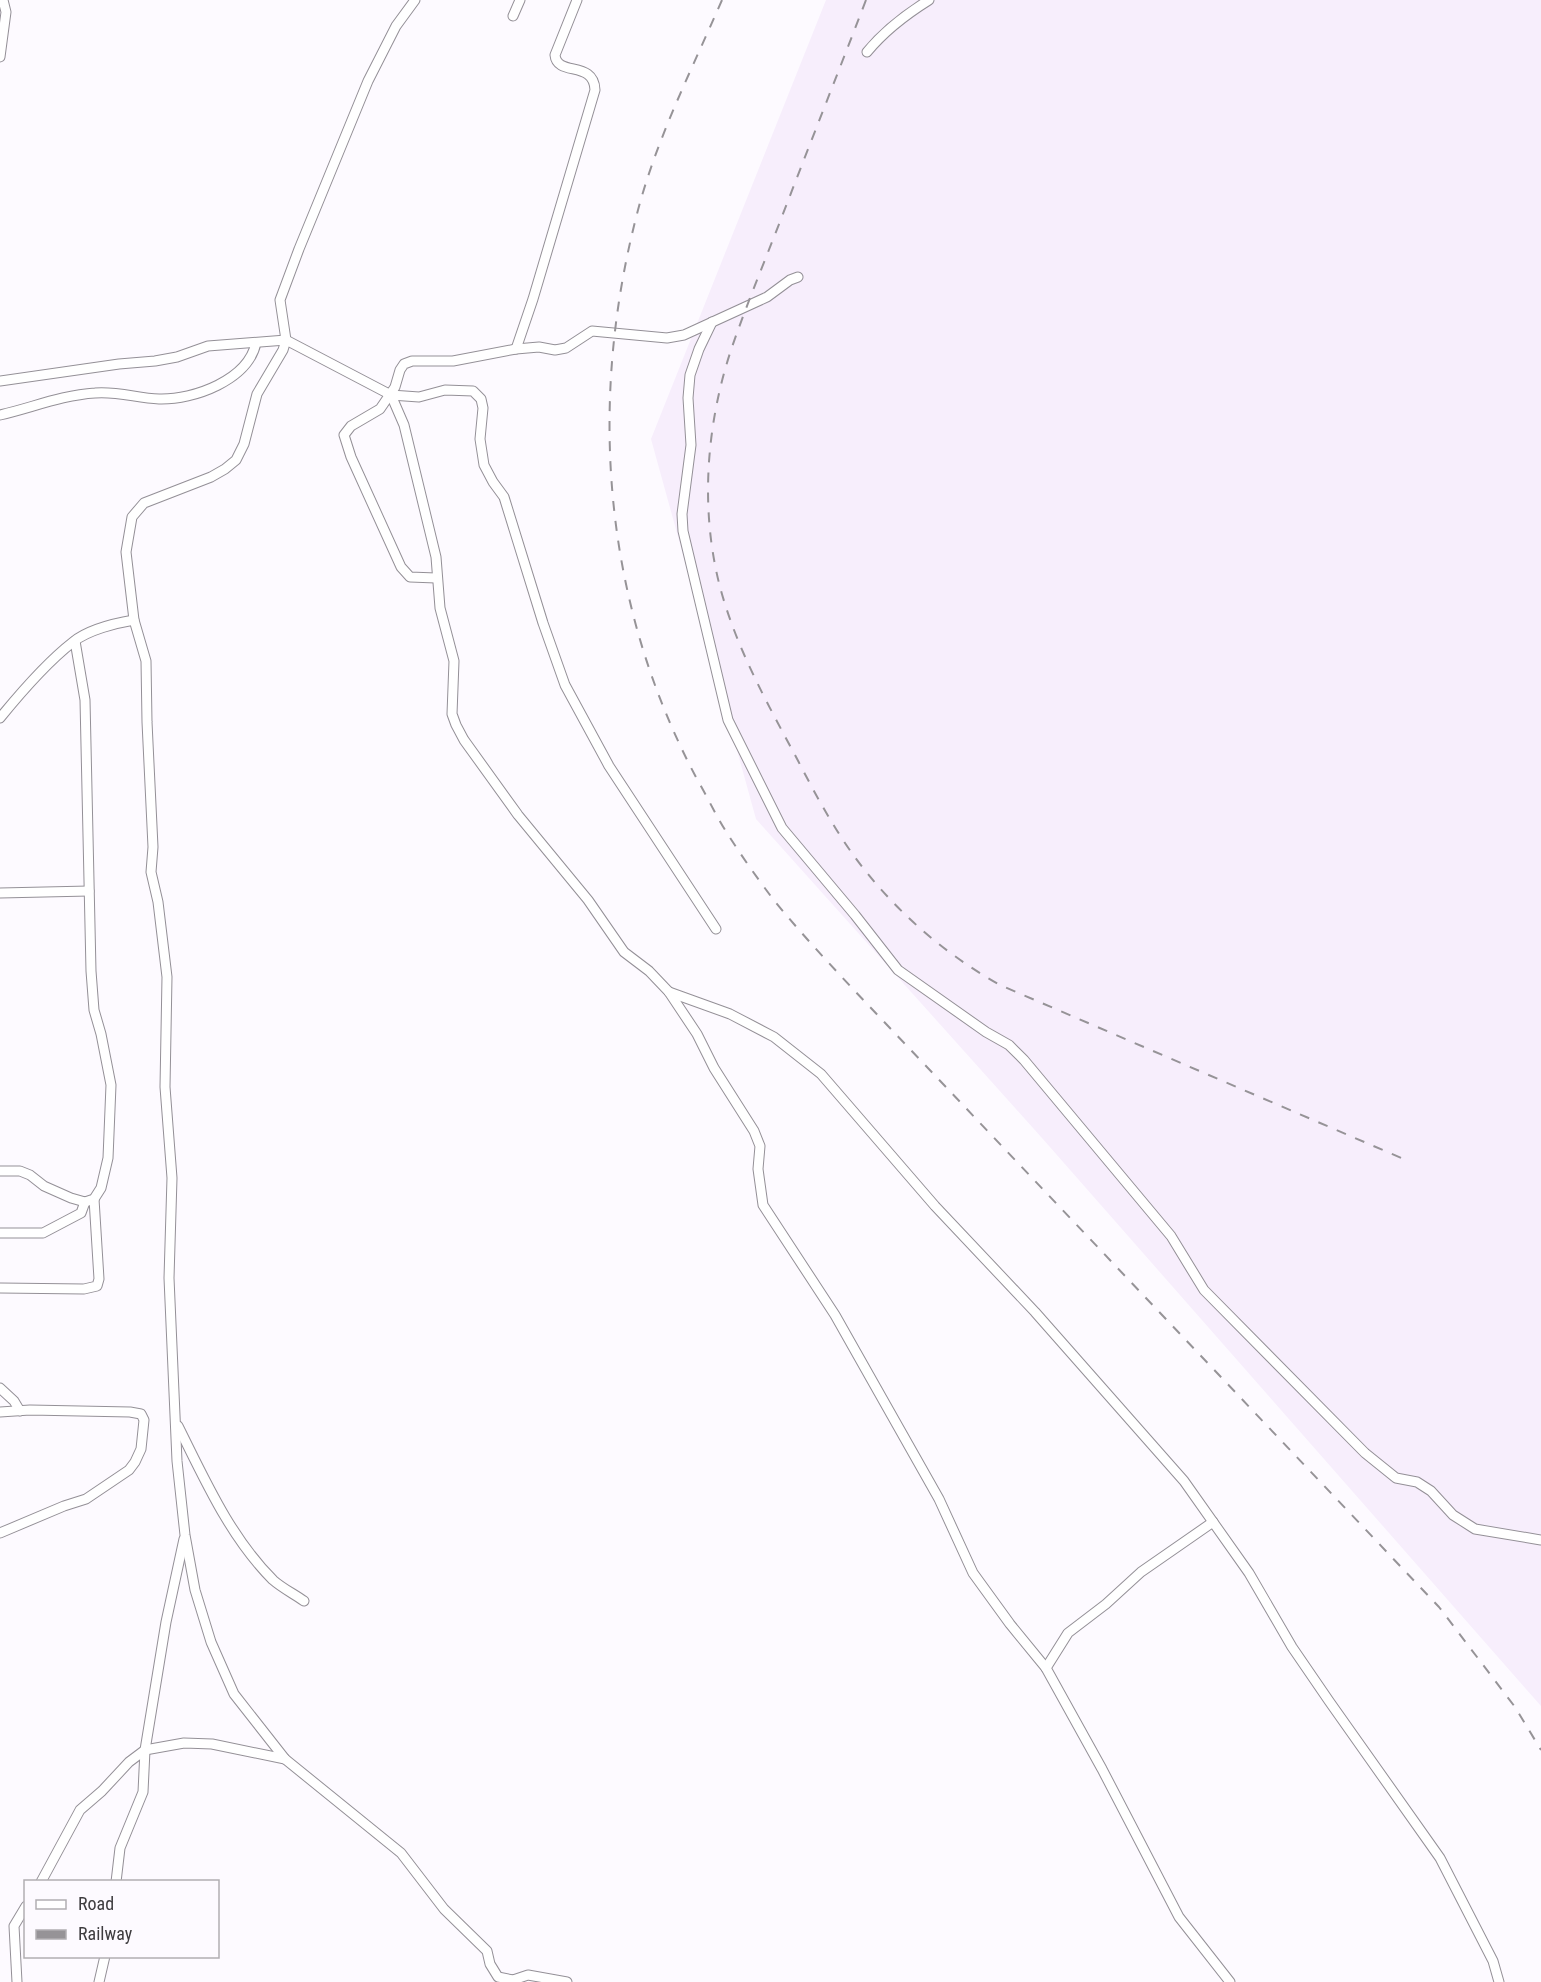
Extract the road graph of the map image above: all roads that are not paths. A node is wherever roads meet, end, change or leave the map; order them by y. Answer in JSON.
{"nodes":[{"id":1,"x":3,"y":0,"type":"edge"},
{"id":2,"x":415,"y":0,"type":"edge"},
{"id":3,"x":520,"y":0,"type":"edge"},
{"id":4,"x":577,"y":0,"type":"edge"},
{"id":5,"x":929,"y":0,"type":"edge"},
{"id":6,"x":513,"y":16,"type":"dead end"},
{"id":7,"x":867,"y":52,"type":"dead end"},
{"id":8,"x":0,"y":57,"type":"edge"},
{"id":9,"x":798,"y":277,"type":"dead end"},
{"id":10,"x":712,"y":322,"type":"junction"},
{"id":11,"x":286,"y":340,"type":"junction"},
{"id":12,"x":256,"y":343,"type":"junction"},
{"id":13,"x":516,"y":349,"type":"junction"},
{"id":14,"x":0,"y":381,"type":"edge"},
{"id":15,"x":391,"y":395,"type":"junction"},
{"id":16,"x":0,"y":416,"type":"edge"},
{"id":17,"x":436,"y":578,"type":"junction"},
{"id":18,"x":134,"y":620,"type":"junction"},
{"id":19,"x":75,"y":641,"type":"junction"},
{"id":20,"x":0,"y":718,"type":"edge"},
{"id":21,"x":89,"y":891,"type":"junction"},
{"id":22,"x":0,"y":893,"type":"edge"},
{"id":23,"x":716,"y":929,"type":"dead end"},
{"id":24,"x":669,"y":992,"type":"junction"},
{"id":25,"x":0,"y":1171,"type":"edge"},
{"id":26,"x":90,"y":1201,"type":"junction"},
{"id":27,"x":0,"y":1233,"type":"edge"},
{"id":28,"x":0,"y":1288,"type":"edge"},
{"id":29,"x":0,"y":1388,"type":"edge"},
{"id":30,"x":20,"y":1411,"type":"junction"},
{"id":31,"x":0,"y":1412,"type":"edge"},
{"id":32,"x":176,"y":1421,"type":"junction"},
{"id":33,"x":1213,"y":1522,"type":"junction"},
{"id":34,"x":0,"y":1533,"type":"edge"},
{"id":35,"x":184,"y":1535,"type":"junction"},
{"id":36,"x":1541,"y":1540,"type":"edge"},
{"id":37,"x":304,"y":1601,"type":"dead end"},
{"id":38,"x":1046,"y":1668,"type":"junction"},
{"id":39,"x":145,"y":1750,"type":"junction"},
{"id":40,"x":285,"y":1759,"type":"junction"},
{"id":41,"x":42,"y":1880,"type":"edge"},
{"id":42,"x":116,"y":1880,"type":"edge"},
{"id":43,"x":24,"y":1909,"type":"edge"},
{"id":44,"x":105,"y":1958,"type":"edge"},
{"id":45,"x":1216,"y":1964,"type":"junction"},
{"id":46,"x":17,"y":1982,"type":"edge"},
{"id":47,"x":99,"y":1982,"type":"edge"},
{"id":48,"x":567,"y":1982,"type":"edge"},
{"id":49,"x":1220,"y":1982,"type":"edge"},
{"id":50,"x":1230,"y":1982,"type":"edge"},
{"id":51,"x":1499,"y":1982,"type":"edge"}],
"edges":[{"from":1,"to":8,"type":"street"},
{"from":2,"to":11,"type":"street"},
{"from":3,"to":6,"type":"street"},
{"from":4,"to":13,"type":"street"},
{"from":5,"to":7,"type":"street"},
{"from":9,"to":10,"type":"street"},
{"from":10,"to":13,"type":"street"},
{"from":10,"to":36,"type":"street"},
{"from":11,"to":12,"type":"street"},
{"from":11,"to":15,"type":"street"},
{"from":11,"to":18,"type":"street"},
{"from":12,"to":14,"type":"street"},
{"from":12,"to":16,"type":"street"},
{"from":13,"to":15,"type":"street"},
{"from":15,"to":17,"type":"street"},
{"from":15,"to":17,"type":"street"},
{"from":15,"to":23,"type":"street"},
{"from":17,"to":24,"type":"street"},
{"from":18,"to":19,"type":"street"},
{"from":18,"to":32,"type":"street"},
{"from":19,"to":20,"type":"street"},
{"from":19,"to":21,"type":"street"},
{"from":21,"to":22,"type":"street"},
{"from":21,"to":26,"type":"street"},
{"from":24,"to":33,"type":"street"},
{"from":24,"to":38,"type":"street"},
{"from":25,"to":26,"type":"street"},
{"from":26,"to":27,"type":"street"},
{"from":26,"to":28,"type":"street"},
{"from":29,"to":30,"type":"street"},
{"from":30,"to":31,"type":"street"},
{"from":30,"to":34,"type":"street"},
{"from":32,"to":35,"type":"street"},
{"from":32,"to":37,"type":"street"},
{"from":33,"to":38,"type":"street"},
{"from":33,"to":51,"type":"street"},
{"from":35,"to":39,"type":"street"},
{"from":35,"to":40,"type":"street"},
{"from":38,"to":45,"type":"street"},
{"from":39,"to":40,"type":"street"},
{"from":39,"to":41,"type":"street"},
{"from":39,"to":42,"type":"street"},
{"from":40,"to":48,"type":"street"},
{"from":43,"to":46,"type":"street"},
{"from":44,"to":47,"type":"street"},
{"from":45,"to":49,"type":"street"},
{"from":45,"to":50,"type":"street"}]}
